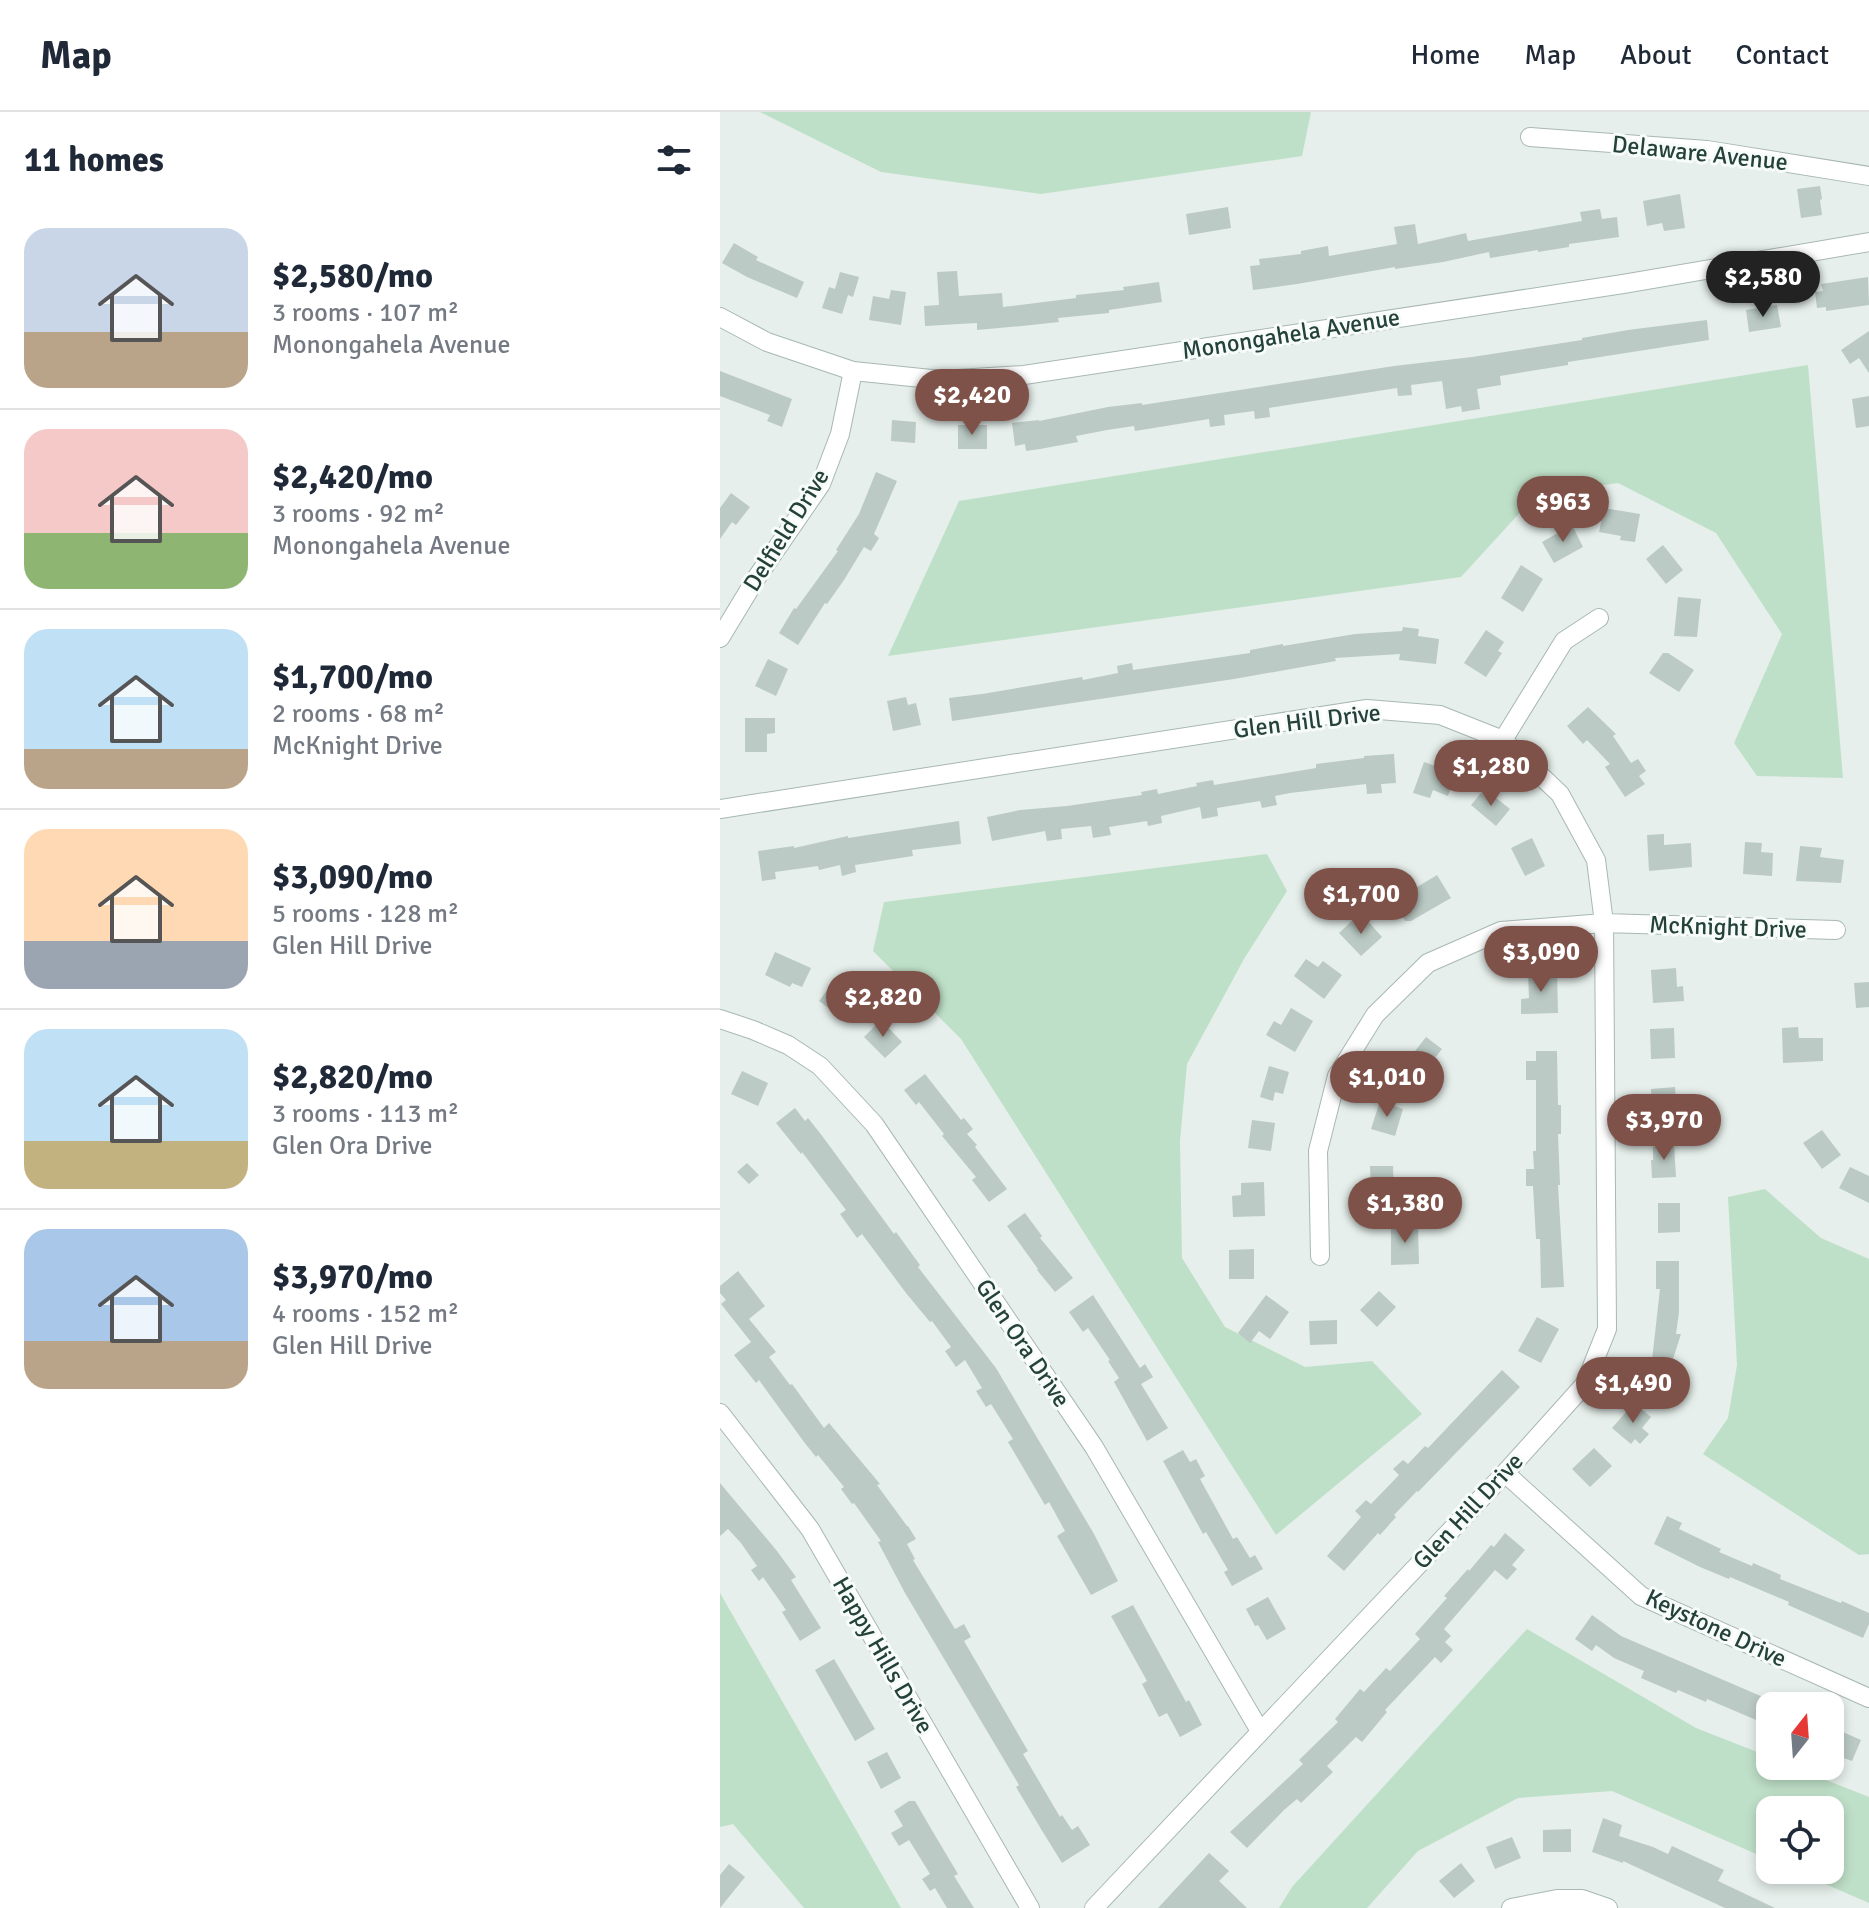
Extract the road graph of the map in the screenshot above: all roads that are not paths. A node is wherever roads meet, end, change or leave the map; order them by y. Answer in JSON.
{"nodes":[{"id":1,"x":1530,"y":137,"type":"dead end"},
{"id":2,"x":1869,"y":176,"type":"edge"},
{"id":3,"x":1869,"y":242,"type":"edge"},
{"id":4,"x":720,"y":317,"type":"edge"},
{"id":5,"x":853,"y":371,"type":"junction"},
{"id":6,"x":1599,"y":618,"type":"dead end"},
{"id":7,"x":720,"y":638,"type":"edge"},
{"id":8,"x":1503,"y":740,"type":"junction"},
{"id":9,"x":720,"y":809,"type":"edge"},
{"id":10,"x":1604,"y":923,"type":"junction"},
{"id":11,"x":1836,"y":930,"type":"dead end"},
{"id":12,"x":720,"y":1019,"type":"edge"},
{"id":13,"x":1320,"y":1256,"type":"dead end"},
{"id":14,"x":720,"y":1413,"type":"edge"},
{"id":15,"x":1505,"y":1473,"type":"junction"},
{"id":16,"x":1869,"y":1698,"type":"edge"},
{"id":17,"x":1260,"y":1731,"type":"junction"},
{"id":18,"x":1030,"y":1908,"type":"edge"},
{"id":19,"x":1094,"y":1908,"type":"edge"},
{"id":20,"x":1511,"y":1908,"type":"edge"},
{"id":21,"x":1608,"y":1908,"type":"edge"}],
"edges":[{"from":1,"to":2,"type":"street","name":"Delaware Avenue"},
{"from":3,"to":5,"type":"street","name":"Monongahela Avenue"},
{"from":4,"to":5,"type":"street","name":"Monongahela Avenue"},
{"from":5,"to":7,"type":"street","name":"Delfield Drive"},
{"from":6,"to":8,"type":"street"},
{"from":8,"to":9,"type":"street","name":"Glen Hill Drive"},
{"from":8,"to":10,"type":"street","name":"Glen Hill Drive"},
{"from":10,"to":11,"type":"street","name":"McKnight Drive"},
{"from":10,"to":13,"type":"street","name":"McKnight Drive"},
{"from":10,"to":15,"type":"street","name":"Glen Hill Drive"},
{"from":12,"to":17,"type":"street","name":"Glen Ora Drive"},
{"from":14,"to":18,"type":"street","name":"Happy Hills Drive"},
{"from":15,"to":16,"type":"street","name":"Keystone Drive"},
{"from":15,"to":17,"type":"street","name":"Glen Hill Drive"},
{"from":17,"to":19,"type":"street","name":"Glen Hill Drive"},
{"from":20,"to":21,"type":"street"}]}
